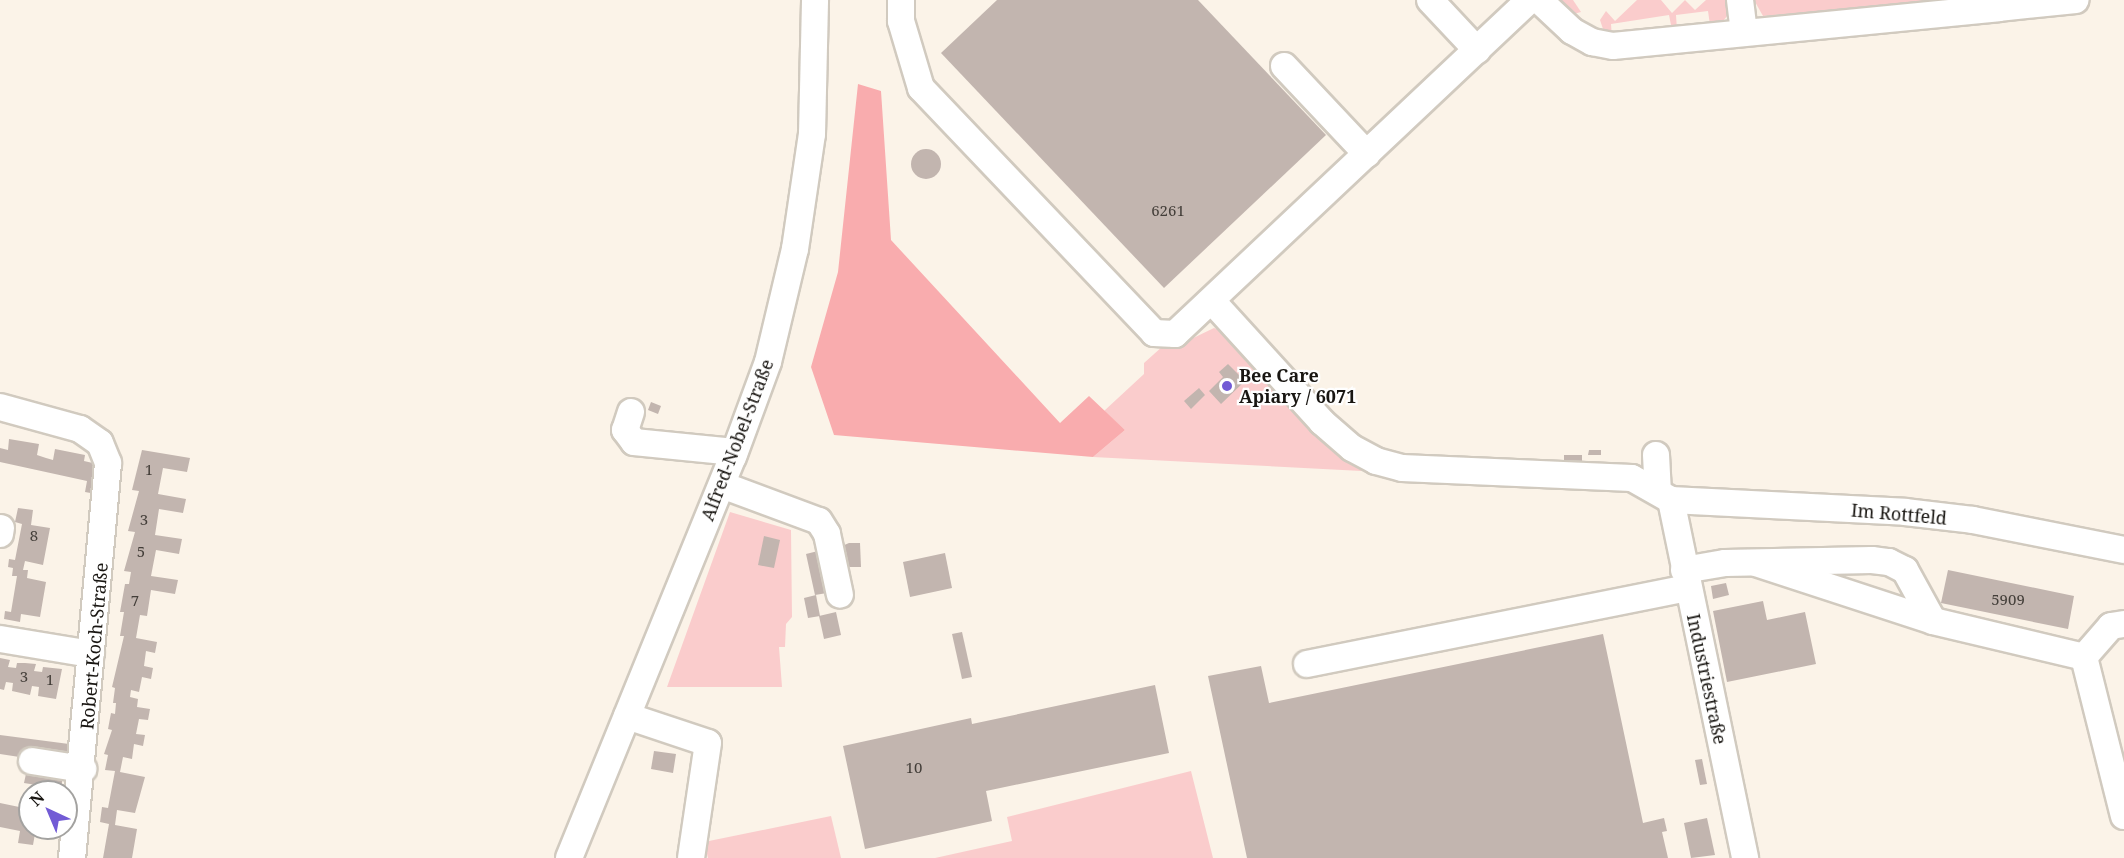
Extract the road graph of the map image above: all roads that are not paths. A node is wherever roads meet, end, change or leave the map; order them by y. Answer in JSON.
{"nodes":[{"id":1,"x":814,"y":0,"type":"edge"},
{"id":2,"x":901,"y":0,"type":"edge"},
{"id":3,"x":1430,"y":0,"type":"edge"},
{"id":4,"x":1530,"y":0,"type":"edge"},
{"id":5,"x":1539,"y":0,"type":"edge"},
{"id":6,"x":1740,"y":0,"type":"edge"},
{"id":7,"x":2076,"y":0,"type":"edge"},
{"id":8,"x":1998,"y":4,"type":"edge"},
{"id":9,"x":1744,"y":33,"type":"junction"},
{"id":10,"x":1477,"y":50,"type":"junction"},
{"id":11,"x":1284,"y":66,"type":"dead end"},
{"id":12,"x":1367,"y":154,"type":"junction"},
{"id":13,"x":1212,"y":301,"type":"junction"},
{"id":14,"x":0,"y":407,"type":"edge"},
{"id":15,"x":631,"y":412,"type":"dead end"},
{"id":16,"x":735,"y":452,"type":"junction"},
{"id":17,"x":1656,"y":455,"type":"dead end"},
{"id":18,"x":722,"y":485,"type":"junction"},
{"id":19,"x":1664,"y":495,"type":"junction"},
{"id":20,"x":2124,"y":550,"type":"edge"},
{"id":21,"x":1756,"y":563,"type":"junction"},
{"id":22,"x":1686,"y":579,"type":"junction"},
{"id":23,"x":840,"y":595,"type":"dead end"},
{"id":24,"x":1933,"y":621,"type":"junction"},
{"id":25,"x":2124,"y":624,"type":"edge"},
{"id":26,"x":0,"y":639,"type":"edge"},
{"id":27,"x":91,"y":654,"type":"junction"},
{"id":28,"x":2084,"y":657,"type":"junction"},
{"id":29,"x":1307,"y":664,"type":"dead end"},
{"id":30,"x":627,"y":716,"type":"junction"},
{"id":31,"x":32,"y":761,"type":"dead end"},
{"id":32,"x":83,"y":769,"type":"junction"},
{"id":33,"x":2124,"y":816,"type":"edge"},
{"id":34,"x":72,"y":858,"type":"edge"},
{"id":35,"x":569,"y":858,"type":"edge"},
{"id":36,"x":691,"y":858,"type":"edge"},
{"id":37,"x":1745,"y":858,"type":"edge"}],
"edges":[{"from":1,"to":16,"type":"street","name":"Alfred-Nobel-Straße"},
{"from":2,"to":13,"type":"street"},
{"from":3,"to":10,"type":"street"},
{"from":4,"to":10,"type":"street"},
{"from":5,"to":9,"type":"street"},
{"from":6,"to":9,"type":"street"},
{"from":7,"to":8,"type":"street"},
{"from":8,"to":9,"type":"street"},
{"from":10,"to":12,"type":"street"},
{"from":11,"to":12,"type":"street"},
{"from":12,"to":13,"type":"street"},
{"from":13,"to":19,"type":"street"},
{"from":14,"to":27,"type":"street","name":"Robert-Koch-Straße"},
{"from":15,"to":16,"type":"street"},
{"from":16,"to":18,"type":"street","name":"Alfred-Nobel-Straße"},
{"from":17,"to":19,"type":"street","name":"Industriestraße"},
{"from":18,"to":23,"type":"street"},
{"from":18,"to":30,"type":"street","name":"Alfred-Nobel-Straße"},
{"from":19,"to":20,"type":"street","name":"Im Rottfeld"},
{"from":19,"to":22,"type":"street","name":"Industriestraße"},
{"from":21,"to":22,"type":"street"},
{"from":21,"to":24,"type":"street"},
{"from":21,"to":24,"type":"street"},
{"from":22,"to":29,"type":"street"},
{"from":22,"to":37,"type":"street","name":"Industriestraße"},
{"from":24,"to":28,"type":"street"},
{"from":25,"to":28,"type":"street"},
{"from":26,"to":27,"type":"street"},
{"from":27,"to":32,"type":"street","name":"Robert-Koch-Straße"},
{"from":28,"to":33,"type":"street"},
{"from":30,"to":35,"type":"street","name":"Alfred-Nobel-Straße"},
{"from":30,"to":36,"type":"street"},
{"from":31,"to":32,"type":"street"},
{"from":32,"to":34,"type":"street","name":"Robert-Koch-Straße"}]}
